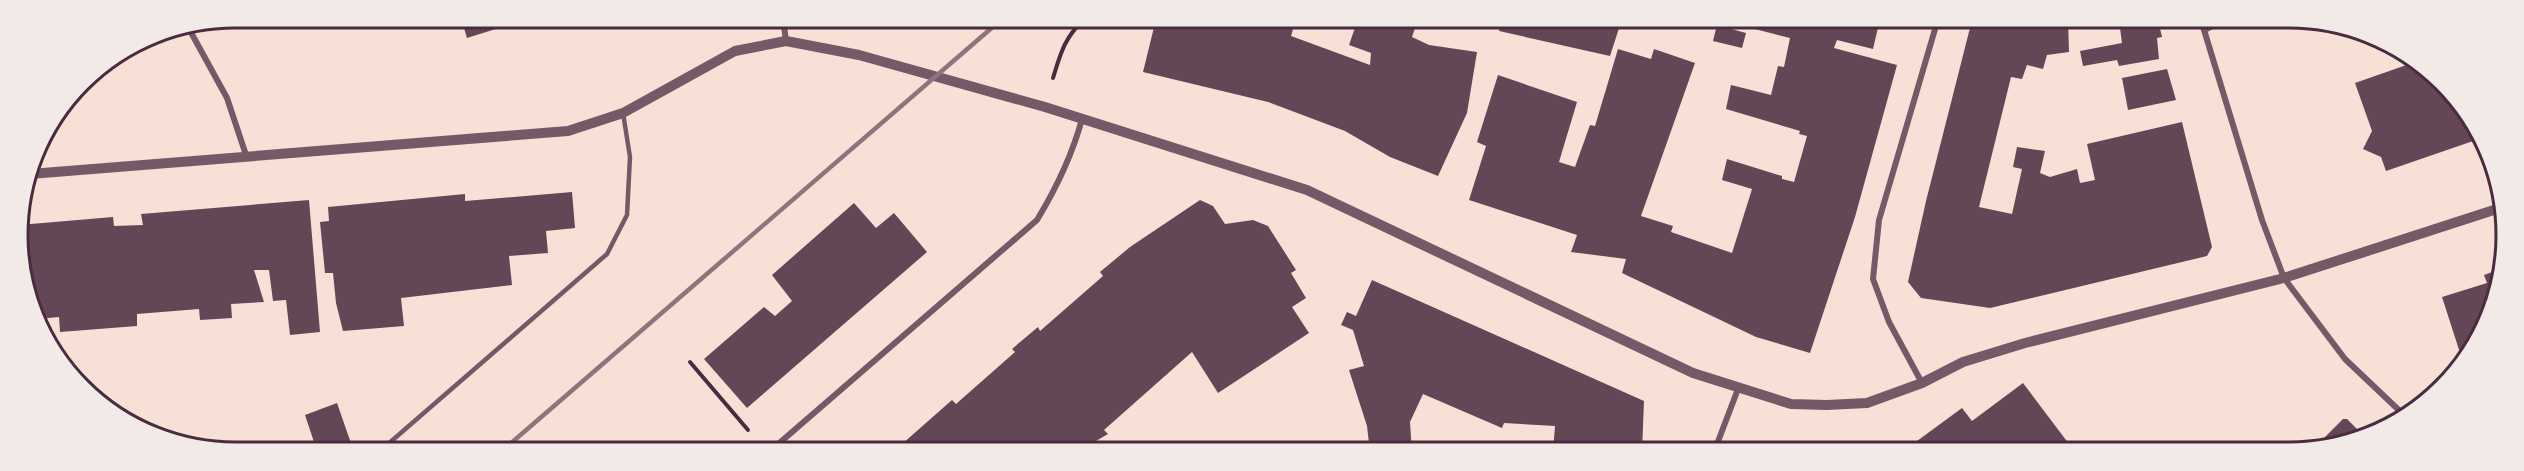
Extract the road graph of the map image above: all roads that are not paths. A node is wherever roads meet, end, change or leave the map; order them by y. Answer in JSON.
{"nodes":[{"id":1,"x":784,"y":28,"type":"edge"},
{"id":2,"x":1936,"y":28,"type":"edge"},
{"id":3,"x":2203,"y":28,"type":"edge"},
{"id":4,"x":2211,"y":28,"type":"edge"},
{"id":5,"x":2204,"y":31,"type":"junction"},
{"id":6,"x":192,"y":34,"type":"edge"},
{"id":7,"x":786,"y":42,"type":"junction"},
{"id":8,"x":623,"y":113,"type":"junction"},
{"id":9,"x":1082,"y":119,"type":"junction"},
{"id":10,"x":246,"y":155,"type":"junction"},
{"id":11,"x":39,"y":173,"type":"edge"},
{"id":12,"x":2494,"y":210,"type":"edge"},
{"id":13,"x":2284,"y":278,"type":"junction"},
{"id":14,"x":1922,"y":383,"type":"junction"},
{"id":15,"x":1738,"y":389,"type":"junction"},
{"id":16,"x":2399,"y":411,"type":"edge"},
{"id":17,"x":390,"y":442,"type":"edge"},
{"id":18,"x":781,"y":442,"type":"edge"},
{"id":19,"x":1718,"y":442,"type":"edge"}],
"edges":[{"from":1,"to":7,"type":"street"},
{"from":2,"to":14,"type":"street"},
{"from":3,"to":5,"type":"street"},
{"from":4,"to":5,"type":"lane"},
{"from":5,"to":13,"type":"street"},
{"from":6,"to":10,"type":"street"},
{"from":7,"to":8,"type":"street"},
{"from":7,"to":9,"type":"street"},
{"from":8,"to":10,"type":"street"},
{"from":8,"to":17,"type":"lane"},
{"from":9,"to":15,"type":"street"},
{"from":9,"to":18,"type":"street"},
{"from":10,"to":11,"type":"street"},
{"from":12,"to":13,"type":"street"},
{"from":13,"to":14,"type":"street"},
{"from":13,"to":16,"type":"street"},
{"from":14,"to":15,"type":"street"},
{"from":15,"to":19,"type":"street"}]}
